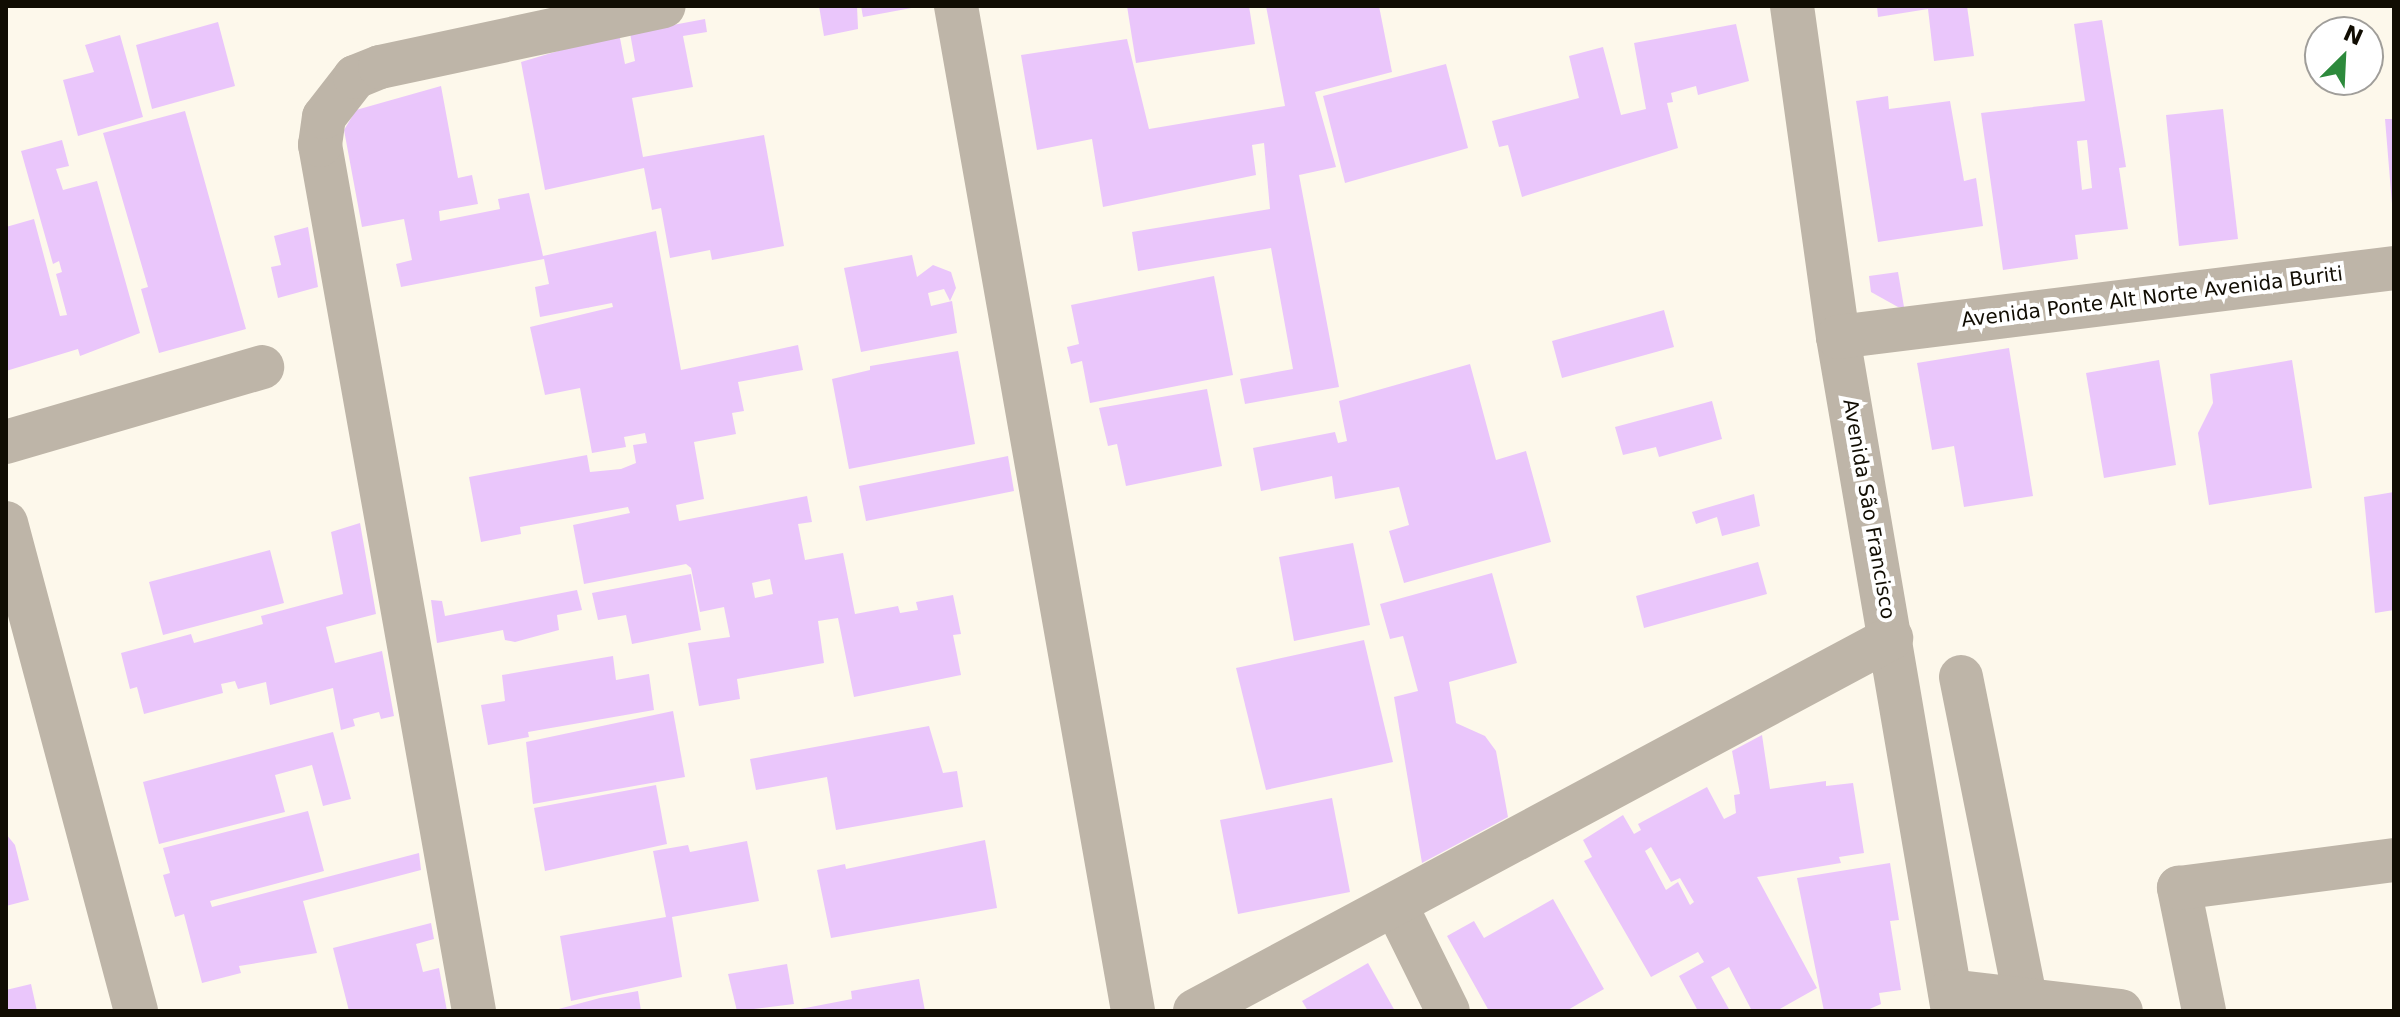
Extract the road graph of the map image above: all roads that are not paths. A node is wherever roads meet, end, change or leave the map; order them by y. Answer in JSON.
{"nodes":[{"id":1,"x":664,"y":6,"type":"edge"},
{"id":2,"x":956,"y":6,"type":"edge"},
{"id":3,"x":1792,"y":6,"type":"edge"},
{"id":4,"x":2394,"y":268,"type":"edge"},
{"id":5,"x":1838,"y":337,"type":"junction"},
{"id":6,"x":262,"y":367,"type":"dead end"},
{"id":7,"x":6,"y":442,"type":"edge"},
{"id":8,"x":6,"y":523,"type":"edge"},
{"id":9,"x":1891,"y":638,"type":"junction"},
{"id":10,"x":1961,"y":677,"type":"dead end"},
{"id":11,"x":2394,"y":860,"type":"edge"},
{"id":12,"x":1396,"y":906,"type":"junction"},
{"id":13,"x":1951,"y":1001,"type":"edge"},
{"id":14,"x":2028,"y":1005,"type":"edge"},
{"id":15,"x":136,"y":1011,"type":"edge"},
{"id":16,"x":474,"y":1011,"type":"edge"},
{"id":17,"x":1133,"y":1011,"type":"edge"},
{"id":18,"x":1195,"y":1011,"type":"edge"},
{"id":19,"x":1448,"y":1011,"type":"edge"},
{"id":20,"x":2121,"y":1011,"type":"edge"},
{"id":21,"x":2204,"y":1011,"type":"edge"}],
"edges":[{"from":1,"to":16,"type":"street"},
{"from":2,"to":17,"type":"street"},
{"from":3,"to":5,"type":"street","name":"Avenida São Francisco"},
{"from":4,"to":5,"type":"street","name":"Avenida Ponte Alt Norte Avenida Buriti"},
{"from":5,"to":9,"type":"street","name":"Avenida São Francisco"},
{"from":6,"to":7,"type":"street"},
{"from":8,"to":15,"type":"street"},
{"from":9,"to":12,"type":"street"},
{"from":9,"to":13,"type":"street","name":"Avenida São Francisco"},
{"from":10,"to":14,"type":"street"},
{"from":11,"to":21,"type":"street"},
{"from":12,"to":18,"type":"street"},
{"from":12,"to":19,"type":"street"},
{"from":13,"to":14,"type":"street"},
{"from":14,"to":20,"type":"street"}]}
